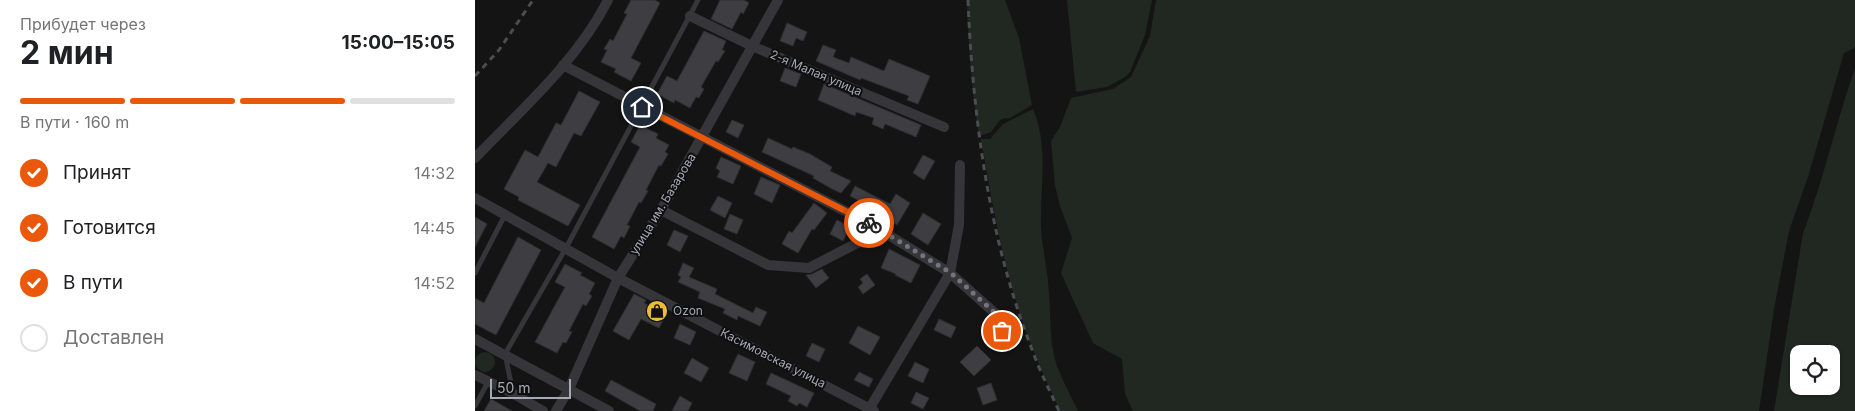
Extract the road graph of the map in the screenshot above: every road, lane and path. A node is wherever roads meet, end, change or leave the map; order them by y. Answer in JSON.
{"nodes":[{"id":1,"x":608,"y":0,"type":"edge"},
{"id":2,"x":698,"y":0,"type":"edge"},
{"id":3,"x":778,"y":0,"type":"edge"},
{"id":4,"x":690,"y":16,"type":"junction"},
{"id":5,"x":753,"y":46,"type":"junction"},
{"id":6,"x":563,"y":65,"type":"junction"},
{"id":7,"x":642,"y":107,"type":"junction"},
{"id":8,"x":944,"y":127,"type":"dead end"},
{"id":9,"x":702,"y":137,"type":"junction"},
{"id":10,"x":475,"y":158,"type":"edge"},
{"id":11,"x":961,"y":165,"type":"dead end"},
{"id":12,"x":475,"y":198,"type":"edge"},
{"id":13,"x":661,"y":210,"type":"junction"},
{"id":14,"x":506,"y":215,"type":"junction"},
{"id":15,"x":874,"y":226,"type":"junction"},
{"id":16,"x":567,"y":248,"type":"junction"},
{"id":17,"x":475,"y":273,"type":"edge"},
{"id":18,"x":951,"y":273,"type":"junction"},
{"id":19,"x":618,"y":278,"type":"junction"},
{"id":20,"x":1002,"y":331,"type":"dead end"},
{"id":21,"x":476,"y":343,"type":"edge"},
{"id":22,"x":505,"y":354,"type":"junction"},
{"id":23,"x":475,"y":375,"type":"edge"},
{"id":24,"x":488,"y":382,"type":"junction"},
{"id":25,"x":569,"y":389,"type":"junction"},
{"id":26,"x":513,"y":394,"type":"junction"},
{"id":27,"x":475,"y":406,"type":"edge"},
{"id":28,"x":871,"y":410,"type":"edge"},
{"id":29,"x":543,"y":411,"type":"edge"},
{"id":30,"x":555,"y":411,"type":"edge"},
{"id":31,"x":609,"y":411,"type":"edge"}],
"edges":[{"from":1,"to":6,"type":"street"},
{"from":2,"to":4,"type":"lane"},
{"from":3,"to":5,"type":"street","name":"улица им. Базарова"},
{"from":4,"to":5,"type":"street","name":"2-я Малая улица"},
{"from":4,"to":7,"type":"lane"},
{"from":5,"to":8,"type":"street","name":"2-я Малая улица"},
{"from":5,"to":9,"type":"street","name":"улица им. Базарова"},
{"from":6,"to":7,"type":"street"},
{"from":6,"to":10,"type":"street"},
{"from":7,"to":9,"type":"street"},
{"from":7,"to":16,"type":"lane"},
{"from":9,"to":13,"type":"street","name":"улица им. Базарова"},
{"from":9,"to":15,"type":"street"},
{"from":11,"to":18,"type":"street"},
{"from":12,"to":14,"type":"street","name":"Касимовская улица"},
{"from":13,"to":15,"type":"street"},
{"from":13,"to":19,"type":"street","name":"улица им. Базарова"},
{"from":14,"to":16,"type":"street","name":"Касимовская улица"},
{"from":14,"to":17,"type":"lane"},
{"from":15,"to":18,"type":"street"},
{"from":16,"to":19,"type":"street","name":"Касимовская улица"},
{"from":16,"to":22,"type":"lane"},
{"from":18,"to":20,"type":"street"},
{"from":18,"to":28,"type":"street"},
{"from":19,"to":25,"type":"street","name":"улица им. Базарова"},
{"from":19,"to":28,"type":"street","name":"Касимовская улица"},
{"from":21,"to":22,"type":"street"},
{"from":22,"to":25,"type":"street"},
{"from":22,"to":26,"type":"lane"},
{"from":23,"to":24,"type":"street"},
{"from":24,"to":26,"type":"street"},
{"from":24,"to":27,"type":"lane"},
{"from":25,"to":30,"type":"street","name":"улица им. Базарова"},
{"from":25,"to":31,"type":"street"},
{"from":26,"to":29,"type":"street"}]}
